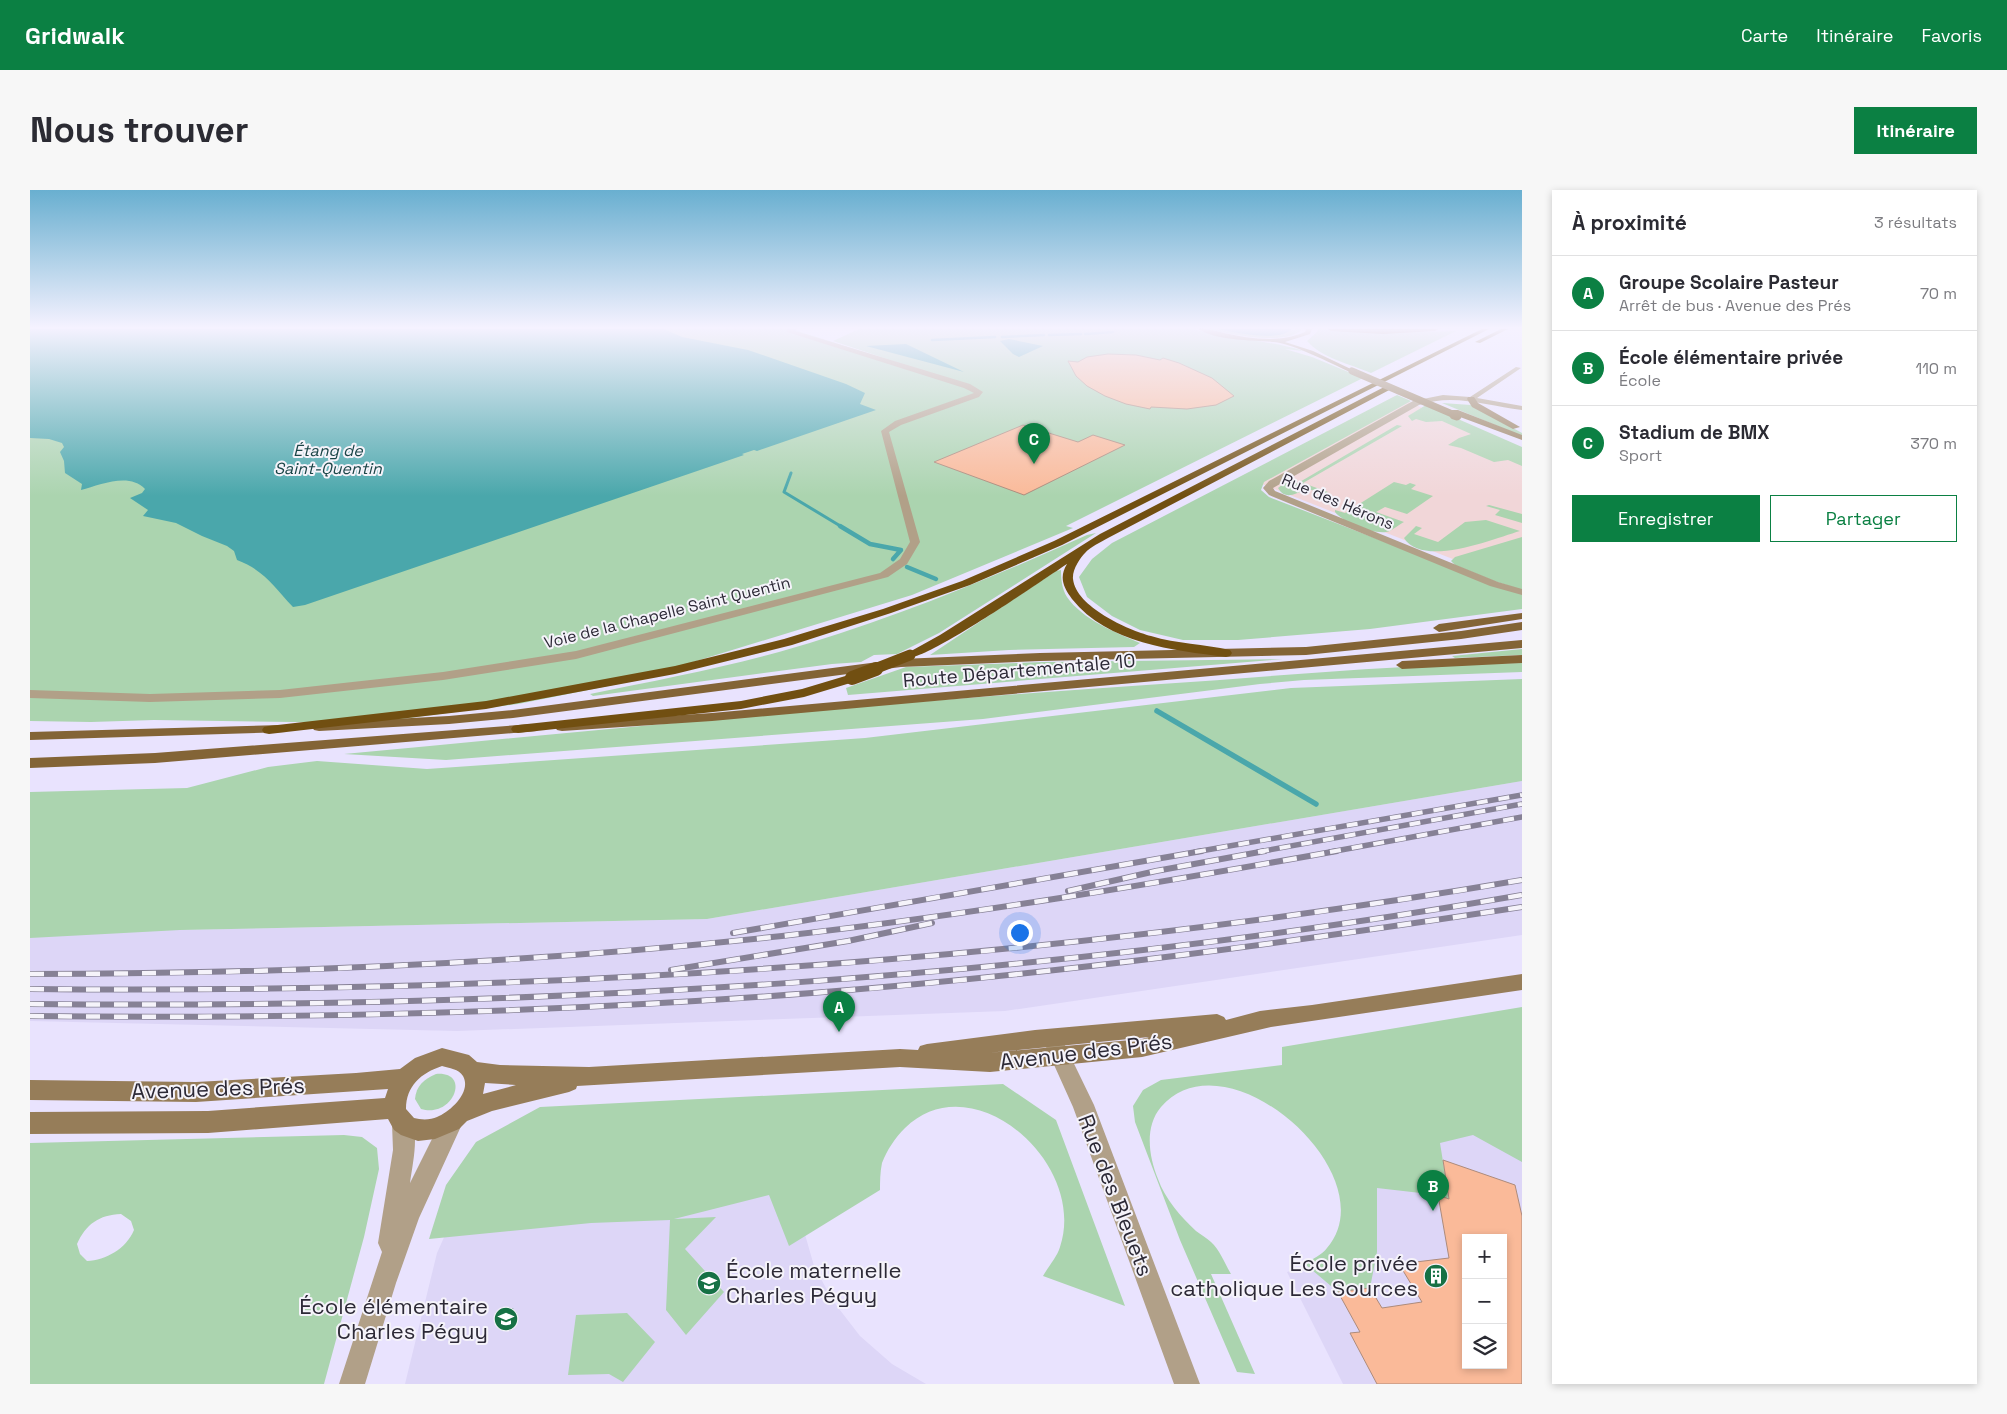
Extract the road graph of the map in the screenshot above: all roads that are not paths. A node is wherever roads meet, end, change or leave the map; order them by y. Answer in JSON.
{"nodes":[{"id":1,"x":963,"y":385,"type":"edge"},
{"id":2,"x":1373,"y":385,"type":"edge"},
{"id":3,"x":1388,"y":385,"type":"edge"},
{"id":4,"x":1395,"y":385,"type":"edge"},
{"id":5,"x":1493,"y":385,"type":"edge"},
{"id":6,"x":1471,"y":399,"type":"junction"},
{"id":7,"x":1512,"y":407,"type":"junction"},
{"id":8,"x":1522,"y":408,"type":"edge"},
{"id":9,"x":1456,"y":414,"type":"junction"},
{"id":10,"x":1522,"y":418,"type":"edge"},
{"id":11,"x":1522,"y":430,"type":"edge"},
{"id":12,"x":1522,"y":438,"type":"edge"},
{"id":13,"x":1522,"y":443,"type":"edge"},
{"id":14,"x":1086,"y":546,"type":"junction"},
{"id":15,"x":1522,"y":592,"type":"edge"},
{"id":16,"x":1522,"y":616,"type":"edge"},
{"id":17,"x":1522,"y":626,"type":"edge"},
{"id":18,"x":1522,"y":644,"type":"edge"},
{"id":19,"x":1306,"y":650,"type":"junction"},
{"id":20,"x":1226,"y":653,"type":"junction"},
{"id":21,"x":1522,"y":659,"type":"edge"},
{"id":22,"x":1326,"y":662,"type":"junction"},
{"id":23,"x":30,"y":694,"type":"edge"},
{"id":24,"x":518,"y":729,"type":"junction"},
{"id":25,"x":269,"y":730,"type":"junction"},
{"id":26,"x":30,"y":736,"type":"edge"},
{"id":27,"x":30,"y":762,"type":"edge"},
{"id":28,"x":1522,"y":982,"type":"edge"},
{"id":29,"x":1055,"y":1046,"type":"junction"},
{"id":30,"x":472,"y":1071,"type":"junction"},
{"id":31,"x":589,"y":1076,"type":"junction"},
{"id":32,"x":405,"y":1078,"type":"junction"},
{"id":33,"x":30,"y":1090,"type":"edge"},
{"id":34,"x":399,"y":1116,"type":"junction"},
{"id":35,"x":457,"y":1117,"type":"junction"},
{"id":36,"x":30,"y":1122,"type":"edge"},
{"id":37,"x":382,"y":1284,"type":"junction"},
{"id":38,"x":352,"y":1384,"type":"edge"},
{"id":39,"x":1187,"y":1384,"type":"edge"}],
"edges":[{"from":1,"to":23,"type":"street","name":"Voie de la Chapelle Saint Quentin"},
{"from":2,"to":25,"type":"highway"},
{"from":3,"to":9,"type":"main road","bridge":true},
{"from":4,"to":14,"type":"highway"},
{"from":5,"to":6,"type":"street"},
{"from":6,"to":7,"type":"street"},
{"from":6,"to":11,"type":"main road"},
{"from":6,"to":15,"type":"street","name":"Rue des Hérons"},
{"from":7,"to":8,"type":"street"},
{"from":7,"to":10,"type":"street"},
{"from":9,"to":12,"type":"main road"},
{"from":9,"to":13,"type":"main road"},
{"from":14,"to":20,"type":"highway"},
{"from":14,"to":24,"type":"highway","bridge":true},
{"from":16,"to":19,"type":"main road"},
{"from":17,"to":19,"type":"main road"},
{"from":18,"to":22,"type":"main road","name":"Route Départementale 10"},
{"from":19,"to":20,"type":"main road"},
{"from":20,"to":25,"type":"main road"},
{"from":21,"to":22,"type":"main road"},
{"from":22,"to":24,"type":"main road","name":"Route Départementale 10"},
{"from":24,"to":27,"type":"main road","name":"Route Départementale 10"},
{"from":25,"to":26,"type":"main road"},
{"from":28,"to":29,"type":"main road","name":"Avenue des Prés"},
{"from":29,"to":31,"type":"main road","name":"Avenue des Prés"},
{"from":29,"to":39,"type":"street","name":"Rue des Bleuets"},
{"from":30,"to":31,"type":"main road"},
{"from":30,"to":32,"type":"main road"},
{"from":30,"to":35,"type":"main road"},
{"from":31,"to":35,"type":"main road","name":"Avenue des Prés"},
{"from":32,"to":33,"type":"main road","name":"Avenue des Prés"},
{"from":32,"to":34,"type":"main road"},
{"from":34,"to":35,"type":"main road","name":"Avenue des Prés"},
{"from":34,"to":36,"type":"main road","name":"Avenue des Prés"},
{"from":34,"to":37,"type":"street"},
{"from":35,"to":37,"type":"street"},
{"from":37,"to":38,"type":"street"}]}
